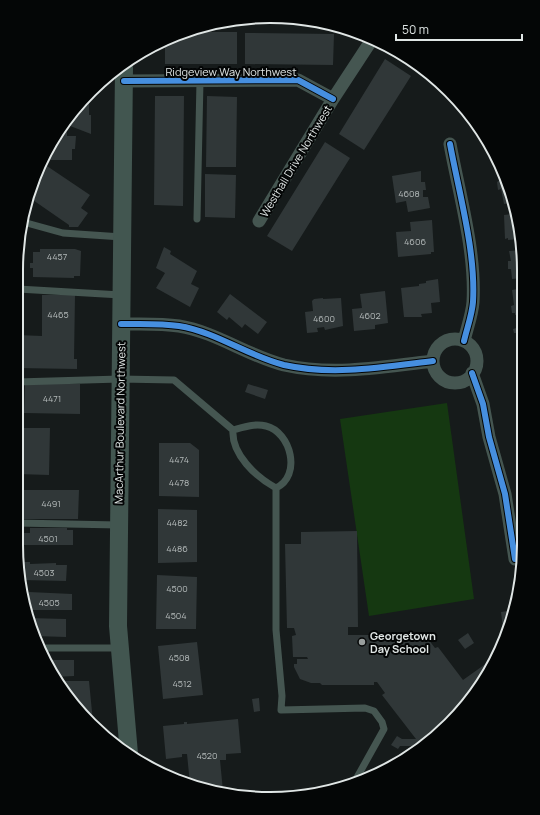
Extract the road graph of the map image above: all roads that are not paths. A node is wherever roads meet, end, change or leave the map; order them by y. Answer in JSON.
{"nodes":[{"id":1,"x":369,"y":44,"type":"edge"},
{"id":2,"x":124,"y":75,"type":"edge"},
{"id":3,"x":200,"y":81,"type":"junction"},
{"id":4,"x":333,"y":99,"type":"junction"},
{"id":5,"x":450,"y":144,"type":"dead end"},
{"id":6,"x":197,"y":219,"type":"dead end"},
{"id":7,"x":259,"y":220,"type":"dead end"},
{"id":8,"x":28,"y":223,"type":"edge"},
{"id":9,"x":122,"y":237,"type":"junction"},
{"id":10,"x":23,"y":289,"type":"edge"},
{"id":11,"x":121,"y":295,"type":"junction"},
{"id":12,"x":121,"y":324,"type":"junction"},
{"id":13,"x":464,"y":341,"type":"junction"},
{"id":14,"x":433,"y":361,"type":"junction"},
{"id":15,"x":472,"y":374,"type":"junction"},
{"id":16,"x":120,"y":379,"type":"junction"},
{"id":17,"x":23,"y":382,"type":"edge"},
{"id":18,"x":233,"y":430,"type":"junction"},
{"id":19,"x":276,"y":488,"type":"junction"},
{"id":20,"x":23,"y":523,"type":"edge"},
{"id":21,"x":118,"y":525,"type":"junction"},
{"id":22,"x":515,"y":559,"type":"dead end"},
{"id":23,"x":45,"y":648,"type":"edge"},
{"id":24,"x":119,"y":648,"type":"junction"},
{"id":25,"x":128,"y":747,"type":"edge"},
{"id":26,"x":358,"y":776,"type":"edge"}],
"edges":[{"from":1,"to":4,"type":"street","name":"Westhall Drive Northwest"},
{"from":2,"to":3,"type":"street","name":"Ridgeview Way Northwest"},
{"from":2,"to":9,"type":"main road","name":"MacArthur Boulevard Northwest"},
{"from":3,"to":4,"type":"street","name":"Ridgeview Way Northwest"},
{"from":3,"to":6,"type":"lane"},
{"from":4,"to":7,"type":"street","name":"Westhall Drive Northwest"},
{"from":5,"to":13,"type":"street"},
{"from":8,"to":9,"type":"lane"},
{"from":9,"to":11,"type":"main road","name":"MacArthur Boulevard Northwest"},
{"from":10,"to":11,"type":"lane"},
{"from":11,"to":12,"type":"main road","name":"MacArthur Boulevard Northwest"},
{"from":12,"to":14,"type":"street"},
{"from":12,"to":16,"type":"main road","name":"MacArthur Boulevard Northwest"},
{"from":13,"to":14,"type":"street"},
{"from":13,"to":15,"type":"street"},
{"from":14,"to":15,"type":"street"},
{"from":15,"to":22,"type":"street"},
{"from":16,"to":17,"type":"lane"},
{"from":16,"to":18,"type":"lane"},
{"from":16,"to":21,"type":"main road","name":"MacArthur Boulevard Northwest"},
{"from":18,"to":19,"type":"lane"},
{"from":18,"to":19,"type":"lane"},
{"from":19,"to":26,"type":"lane"},
{"from":20,"to":21,"type":"lane"},
{"from":21,"to":24,"type":"main road","name":"MacArthur Boulevard Northwest"},
{"from":23,"to":24,"type":"lane"},
{"from":24,"to":25,"type":"main road","name":"MacArthur Boulevard Northwest"}]}
